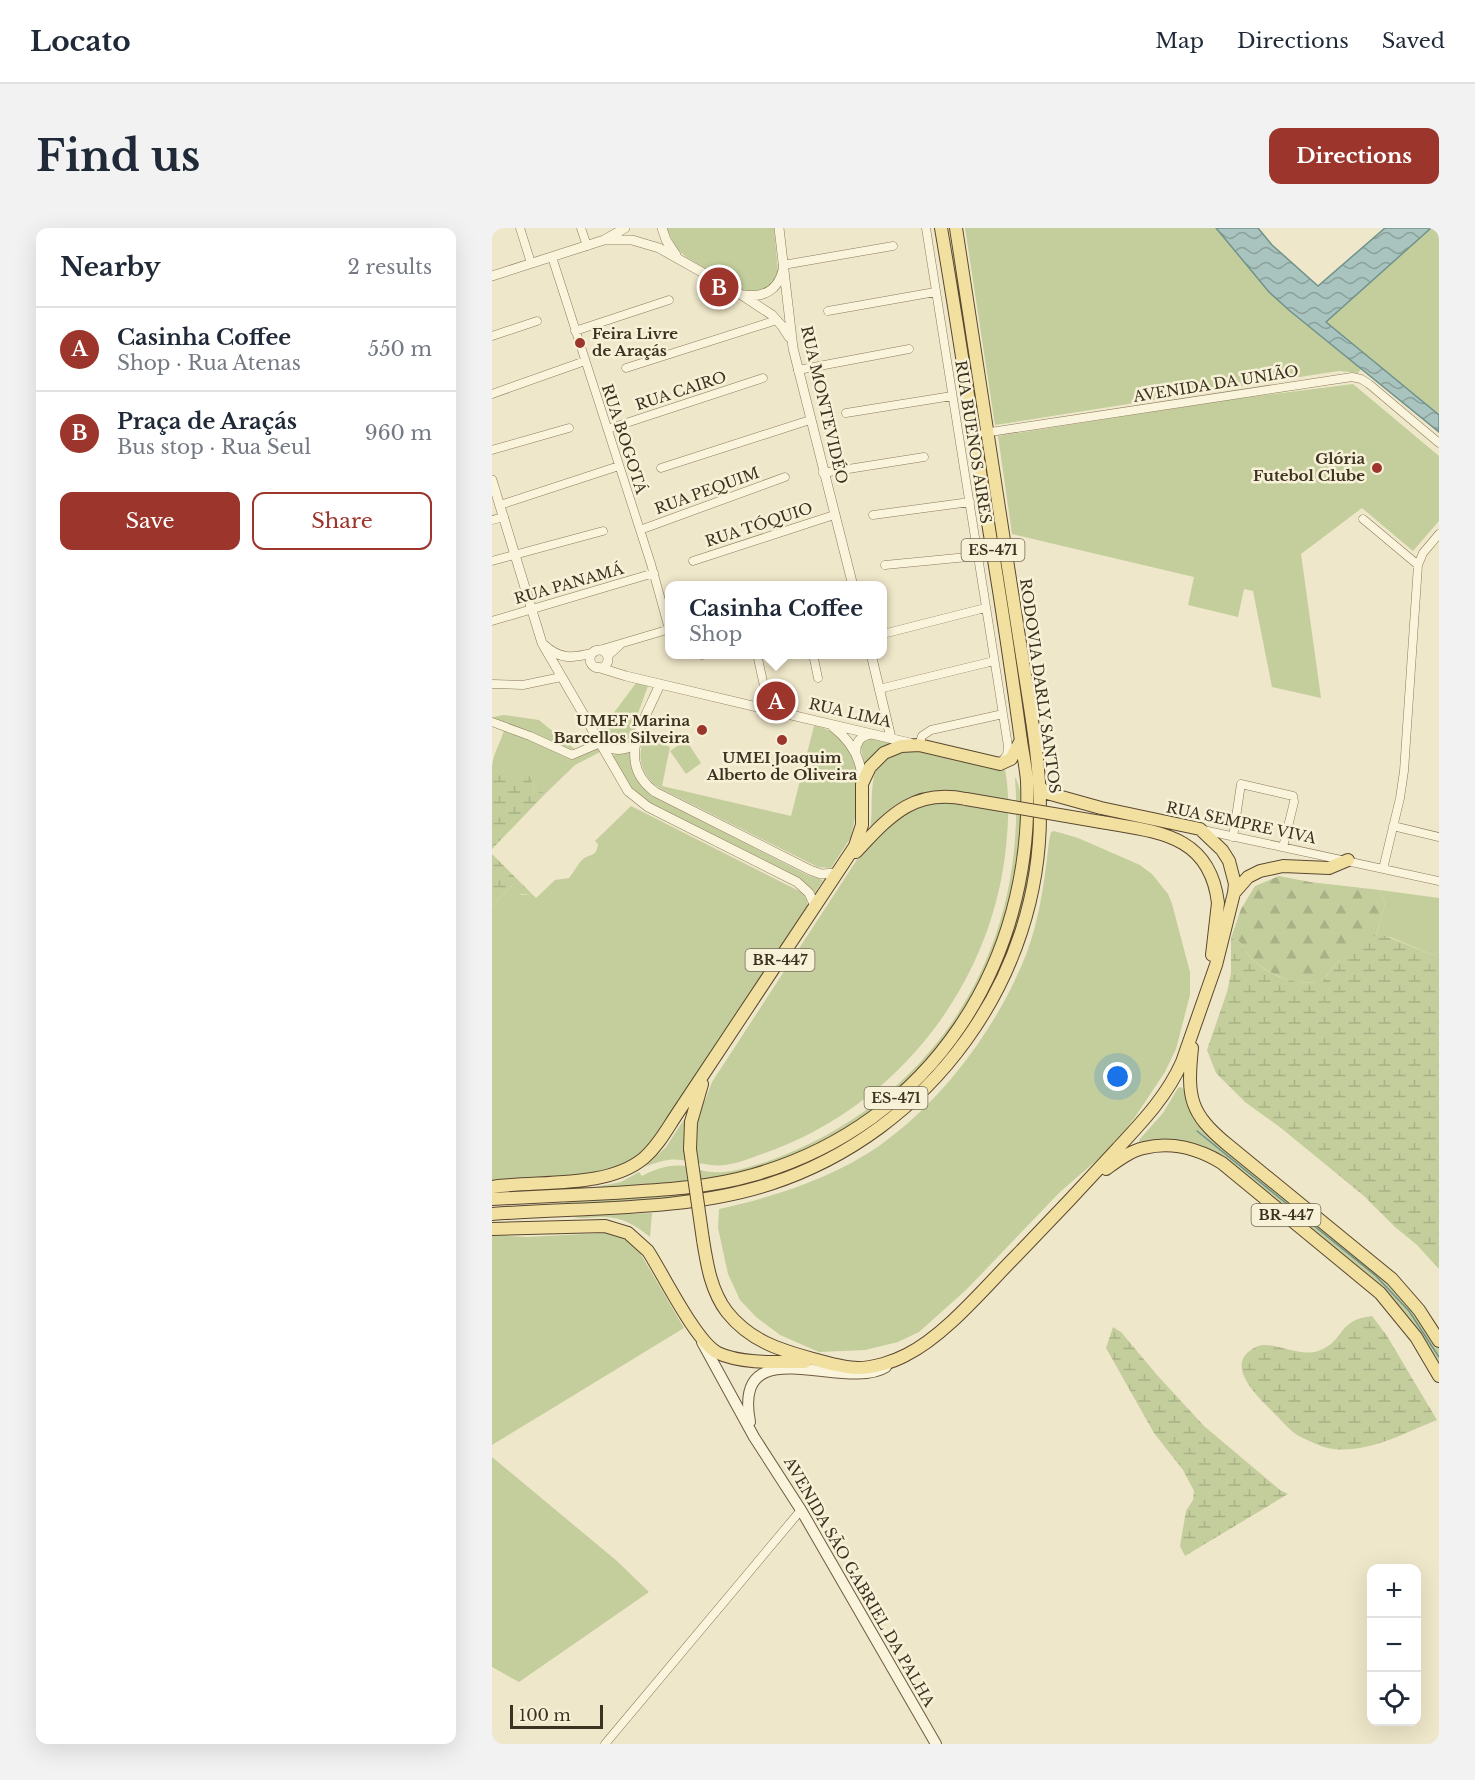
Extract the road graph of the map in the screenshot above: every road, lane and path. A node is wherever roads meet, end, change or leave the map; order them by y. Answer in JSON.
{"nodes":[{"id":1,"x":520,"y":228,"type":"edge"},
{"id":2,"x":581,"y":228,"type":"edge"},
{"id":3,"x":625,"y":228,"type":"edge"},
{"id":4,"x":662,"y":228,"type":"edge"},
{"id":5,"x":779,"y":228,"type":"edge"},
{"id":6,"x":926,"y":228,"type":"edge"},
{"id":7,"x":941,"y":228,"type":"edge"},
{"id":8,"x":956,"y":228,"type":"edge"},
{"id":9,"x":604,"y":240,"type":"junction"},
{"id":10,"x":587,"y":246,"type":"junction"},
{"id":11,"x":892,"y":246,"type":"dead end"},
{"id":12,"x":552,"y":257,"type":"junction"},
{"id":13,"x":531,"y":263,"type":"junction"},
{"id":14,"x":689,"y":264,"type":"junction"},
{"id":15,"x":783,"y":265,"type":"junction"},
{"id":16,"x":492,"y":276,"type":"edge"},
{"id":17,"x":936,"y":291,"type":"junction"},
{"id":18,"x":736,"y":292,"type":"junction"},
{"id":19,"x":669,"y":300,"type":"dead end"},
{"id":20,"x":828,"y":311,"type":"dead end"},
{"id":21,"x":777,"y":320,"type":"junction"},
{"id":22,"x":537,"y":321,"type":"dead end"},
{"id":23,"x":576,"y":331,"type":"junction"},
{"id":24,"x":492,"y":336,"type":"edge"},
{"id":25,"x":793,"y":348,"type":"junction"},
{"id":26,"x":909,"y":349,"type":"dead end"},
{"id":27,"x":585,"y":361,"type":"junction"},
{"id":28,"x":626,"y":368,"type":"dead end"},
{"id":29,"x":798,"y":370,"type":"junction"},
{"id":30,"x":763,"y":378,"type":"dead end"},
{"id":31,"x":492,"y":394,"type":"edge"},
{"id":32,"x":952,"y":396,"type":"junction"},
{"id":33,"x":846,"y":413,"type":"dead end"},
{"id":34,"x":810,"y":420,"type":"junction"},
{"id":35,"x":569,"y":428,"type":"dead end"},
{"id":36,"x":608,"y":429,"type":"junction"},
{"id":37,"x":988,"y":432,"type":"junction"},
{"id":38,"x":974,"y":435,"type":"junction"},
{"id":39,"x":1439,"y":444,"type":"edge"},
{"id":40,"x":492,"y":450,"type":"edge"},
{"id":41,"x":924,"y":457,"type":"dead end"},
{"id":42,"x":619,"y":466,"type":"junction"},
{"id":43,"x":661,"y":468,"type":"dead end"},
{"id":44,"x":823,"y":473,"type":"junction"},
{"id":45,"x":785,"y":477,"type":"dead end"},
{"id":46,"x":492,"y":480,"type":"edge"},
{"id":47,"x":970,"y":502,"type":"junction"},
{"id":48,"x":500,"y":506,"type":"junction"},
{"id":49,"x":834,"y":515,"type":"junction"},
{"id":50,"x":873,"y":515,"type":"dead end"},
{"id":51,"x":504,"y":517,"type":"junction"},
{"id":52,"x":1363,"y":519,"type":"dead end"},
{"id":53,"x":492,"y":520,"type":"edge"},
{"id":54,"x":640,"y":530,"type":"junction"},
{"id":55,"x":603,"y":531,"type":"dead end"},
{"id":56,"x":1439,"y":534,"type":"edge"},
{"id":57,"x":515,"y":555,"type":"junction"},
{"id":58,"x":978,"y":556,"type":"junction"},
{"id":59,"x":492,"y":561,"type":"edge"},
{"id":60,"x":693,"y":561,"type":"dead end"},
{"id":61,"x":885,"y":565,"type":"dead end"},
{"id":62,"x":1418,"y":565,"type":"junction"},
{"id":63,"x":654,"y":573,"type":"junction"},
{"id":64,"x":850,"y":581,"type":"edge"},
{"id":65,"x":985,"y":608,"type":"junction"},
{"id":66,"x":531,"y":609,"type":"junction"},
{"id":67,"x":665,"y":614,"type":"edge"},
{"id":68,"x":492,"y":621,"type":"edge"},
{"id":69,"x":665,"y":630,"type":"edge"},
{"id":70,"x":887,"y":633,"type":"edge"},
{"id":71,"x":542,"y":643,"type":"junction"},
{"id":72,"x":621,"y":644,"type":"junction"},
{"id":73,"x":594,"y":652,"type":"junction"},
{"id":74,"x":574,"y":657,"type":"junction"},
{"id":75,"x":608,"y":658,"type":"junction"},
{"id":76,"x":758,"y":659,"type":"edge"},
{"id":77,"x":814,"y":659,"type":"edge"},
{"id":78,"x":872,"y":659,"type":"edge"},
{"id":79,"x":994,"y":661,"type":"junction"},
{"id":80,"x":594,"y":665,"type":"junction"},
{"id":81,"x":626,"y":676,"type":"junction"},
{"id":82,"x":561,"y":677,"type":"junction"},
{"id":83,"x":818,"y":678,"type":"dead end"},
{"id":84,"x":492,"y":684,"type":"edge"},
{"id":85,"x":660,"y":684,"type":"junction"},
{"id":86,"x":879,"y":688,"type":"junction"},
{"id":87,"x":769,"y":710,"type":"junction"},
{"id":88,"x":1003,"y":714,"type":"junction"},
{"id":89,"x":492,"y":722,"type":"edge"},
{"id":90,"x":828,"y":725,"type":"junction"},
{"id":91,"x":872,"y":734,"type":"junction"},
{"id":92,"x":891,"y":738,"type":"junction"},
{"id":93,"x":1021,"y":740,"type":"junction"},
{"id":94,"x":600,"y":743,"type":"junction"},
{"id":95,"x":635,"y":744,"type":"junction"},
{"id":96,"x":919,"y":745,"type":"junction"},
{"id":97,"x":856,"y":754,"type":"junction"},
{"id":98,"x":998,"y":764,"type":"junction"},
{"id":99,"x":1027,"y":778,"type":"junction"},
{"id":100,"x":862,"y":784,"type":"junction"},
{"id":101,"x":1040,"y":787,"type":"junction"},
{"id":102,"x":1393,"y":826,"type":"junction"},
{"id":103,"x":1200,"y":829,"type":"junction"},
{"id":104,"x":1233,"y":837,"type":"junction"},
{"id":105,"x":1439,"y":837,"type":"edge"},
{"id":106,"x":1283,"y":847,"type":"junction"},
{"id":107,"x":1348,"y":860,"type":"junction"},
{"id":108,"x":1383,"y":869,"type":"junction"},
{"id":109,"x":837,"y":873,"type":"junction"},
{"id":110,"x":1439,"y":881,"type":"edge"},
{"id":111,"x":1233,"y":893,"type":"junction"},
{"id":112,"x":815,"y":906,"type":"junction"},
{"id":113,"x":1208,"y":992,"type":"junction"},
{"id":114,"x":1194,"y":1032,"type":"junction"},
{"id":115,"x":722,"y":1046,"type":"junction"},
{"id":116,"x":1092,"y":1177,"type":"junction"},
{"id":117,"x":492,"y":1187,"type":"edge"},
{"id":118,"x":492,"y":1199,"type":"edge"},
{"id":119,"x":492,"y":1214,"type":"edge"},
{"id":120,"x":492,"y":1228,"type":"edge"},
{"id":121,"x":693,"y":1324,"type":"junction"},
{"id":122,"x":1439,"y":1341,"type":"edge"},
{"id":123,"x":899,"y":1358,"type":"junction"},
{"id":124,"x":820,"y":1361,"type":"junction"},
{"id":125,"x":1439,"y":1376,"type":"edge"},
{"id":126,"x":754,"y":1437,"type":"junction"},
{"id":127,"x":801,"y":1510,"type":"junction"},
{"id":128,"x":605,"y":1744,"type":"edge"},
{"id":129,"x":936,"y":1744,"type":"edge"}],
"edges":[{"from":1,"to":13,"type":"street"},
{"from":2,"to":10,"type":"street"},
{"from":3,"to":9,"type":"street"},
{"from":4,"to":14,"type":"street"},
{"from":5,"to":15,"type":"street","name":"RUA MONTEVIDÉO"},
{"from":6,"to":17,"type":"street","name":"RUA BUENOS AIRES"},
{"from":7,"to":38,"type":"main road","name":"RODOVIA DARLY SANTOS","number":"ES-471"},
{"from":8,"to":37,"type":"main road","name":"RODOVIA DARLY SANTOS","number":"ES-471"},
{"from":9,"to":10,"type":"street"},
{"from":9,"to":14,"type":"street"},
{"from":10,"to":12,"type":"street"},
{"from":11,"to":15,"type":"street"},
{"from":12,"to":13,"type":"street"},
{"from":12,"to":23,"type":"street","name":"RUA BOGOTÁ"},
{"from":13,"to":16,"type":"street"},
{"from":14,"to":18,"type":"street"},
{"from":15,"to":18,"type":"street"},
{"from":15,"to":25,"type":"street","name":"RUA MONTEVIDÉO"},
{"from":17,"to":20,"type":"street"},
{"from":17,"to":32,"type":"street","name":"RUA BUENOS AIRES"},
{"from":18,"to":21,"type":"street"},
{"from":19,"to":23,"type":"street"},
{"from":21,"to":25,"type":"street"},
{"from":21,"to":28,"type":"street"},
{"from":22,"to":24,"type":"street"},
{"from":23,"to":27,"type":"street","name":"RUA BOGOTÁ"},
{"from":25,"to":29,"type":"street","name":"RUA MONTEVIDÉO"},
{"from":26,"to":29,"type":"street"},
{"from":27,"to":31,"type":"street"},
{"from":27,"to":36,"type":"street","name":"RUA BOGOTÁ"},
{"from":29,"to":34,"type":"street","name":"RUA MONTEVIDÉO"},
{"from":30,"to":36,"type":"street","name":"RUA CAIRO"},
{"from":32,"to":33,"type":"street"},
{"from":32,"to":47,"type":"street","name":"RUA BUENOS AIRES"},
{"from":34,"to":43,"type":"street"},
{"from":34,"to":44,"type":"street","name":"RUA MONTEVIDÉO"},
{"from":35,"to":40,"type":"street"},
{"from":36,"to":42,"type":"street","name":"RUA BOGOTÁ"},
{"from":37,"to":38,"type":"street","name":"AVENIDA DA UNIÃO"},
{"from":37,"to":39,"type":"street","name":"AVENIDA DA UNIÃO"},
{"from":37,"to":101,"type":"main road","name":"RODOVIA DARLY SANTOS","number":"ES-471"},
{"from":38,"to":93,"type":"main road","name":"RODOVIA DARLY SANTOS","number":"ES-471"},
{"from":41,"to":44,"type":"street"},
{"from":42,"to":48,"type":"street"},
{"from":42,"to":54,"type":"street","name":"RUA BOGOTÁ"},
{"from":44,"to":49,"type":"street","name":"RUA MONTEVIDÉO"},
{"from":45,"to":54,"type":"street","name":"RUA PEQUIM"},
{"from":46,"to":48,"type":"street"},
{"from":47,"to":50,"type":"street"},
{"from":47,"to":58,"type":"street","name":"RUA BUENOS AIRES"},
{"from":48,"to":51,"type":"street"},
{"from":49,"to":60,"type":"street","name":"RUA TÓQUIO"},
{"from":49,"to":64,"type":"street","name":"RUA MONTEVIDÉO"},
{"from":51,"to":53,"type":"street"},
{"from":51,"to":57,"type":"street"},
{"from":52,"to":62,"type":"street"},
{"from":54,"to":63,"type":"street","name":"RUA BOGOTÁ"},
{"from":55,"to":57,"type":"street"},
{"from":56,"to":62,"type":"street"},
{"from":57,"to":59,"type":"street"},
{"from":57,"to":66,"type":"street"},
{"from":58,"to":61,"type":"street"},
{"from":58,"to":65,"type":"street","name":"RUA BUENOS AIRES"},
{"from":62,"to":102,"type":"street"},
{"from":63,"to":66,"type":"street","name":"RUA PANAMÁ"},
{"from":63,"to":67,"type":"street","name":"RUA BOGOTÁ"},
{"from":65,"to":70,"type":"street"},
{"from":65,"to":79,"type":"street","name":"RUA BUENOS AIRES"},
{"from":66,"to":68,"type":"street","name":"RUA PANAMÁ"},
{"from":66,"to":71,"type":"street"},
{"from":69,"to":72,"type":"street"},
{"from":71,"to":74,"type":"street","name":"RUA LIMA"},
{"from":71,"to":82,"type":"street"},
{"from":72,"to":73,"type":"street"},
{"from":72,"to":75,"type":"street"},
{"from":73,"to":74,"type":"street"},
{"from":73,"to":75,"type":"street"},
{"from":73,"to":80,"type":"street"},
{"from":74,"to":80,"type":"street","name":"RUA LIMA"},
{"from":74,"to":82,"type":"street"},
{"from":75,"to":80,"type":"street"},
{"from":75,"to":81,"type":"street","name":"RUA LIMA"},
{"from":76,"to":87,"type":"street"},
{"from":77,"to":83,"type":"street"},
{"from":78,"to":86,"type":"street"},
{"from":79,"to":86,"type":"street"},
{"from":79,"to":88,"type":"street","name":"RUA BUENOS AIRES"},
{"from":80,"to":81,"type":"street","name":"RUA LIMA"},
{"from":81,"to":85,"type":"street","name":"RUA LIMA"},
{"from":82,"to":84,"type":"street"},
{"from":82,"to":94,"type":"street"},
{"from":85,"to":87,"type":"street","name":"RUA LIMA"},
{"from":85,"to":95,"type":"street"},
{"from":86,"to":92,"type":"street"},
{"from":87,"to":90,"type":"street","name":"RUA LIMA"},
{"from":88,"to":96,"type":"street"},
{"from":88,"to":98,"type":"street","name":"RUA BUENOS AIRES"},
{"from":89,"to":94,"type":"street"},
{"from":90,"to":91,"type":"street","name":"RUA LIMA"},
{"from":90,"to":97,"type":"street"},
{"from":91,"to":92,"type":"street","name":"RUA LIMA"},
{"from":91,"to":97,"type":"street"},
{"from":92,"to":96,"type":"street","name":"RUA LIMA"},
{"from":93,"to":98,"type":"main road"},
{"from":93,"to":99,"type":"main road","name":"RODOVIA DARLY SANTOS","number":"ES-471"},
{"from":94,"to":95,"type":"street"},
{"from":94,"to":112,"type":"street"},
{"from":95,"to":109,"type":"street"},
{"from":96,"to":98,"type":"main road","name":"RUA LIMA"},
{"from":96,"to":100,"type":"main road"},
{"from":97,"to":100,"type":"street"},
{"from":98,"to":99,"type":"main road","name":"RUA LIMA"},
{"from":99,"to":118,"type":"main road","name":"RODOVIA DARLY SANTOS","number":"ES-471"},
{"from":100,"to":109,"type":"main road"},
{"from":101,"to":103,"type":"main road","name":"RUA SEMPRE VIVA"},
{"from":101,"to":119,"type":"main road","name":"RODOVIA DARLY SANTOS","number":"ES-471"},
{"from":102,"to":105,"type":"street"},
{"from":102,"to":108,"type":"street"},
{"from":103,"to":104,"type":"street","name":"RUA SEMPRE VIVA"},
{"from":103,"to":111,"type":"main road","number":"BR-447"},
{"from":104,"to":106,"type":"street","name":"RUA SEMPRE VIVA"},
{"from":104,"to":106,"type":"street"},
{"from":106,"to":107,"type":"street","name":"RUA SEMPRE VIVA"},
{"from":107,"to":108,"type":"street","name":"RUA SEMPRE VIVA"},
{"from":107,"to":111,"type":"main road"},
{"from":108,"to":110,"type":"street","name":"RUA SEMPRE VIVA"},
{"from":109,"to":112,"type":"main road","number":"BR-447"},
{"from":109,"to":113,"type":"main road","number":"BR-447","bridge":true},
{"from":111,"to":113,"type":"main road","number":"BR-447"},
{"from":112,"to":115,"type":"main road","number":"BR-447"},
{"from":113,"to":114,"type":"main road","number":"BR-447"},
{"from":114,"to":116,"type":"main road","number":"BR-447"},
{"from":114,"to":122,"type":"main road","number":"BR-447"},
{"from":115,"to":117,"type":"main road"},
{"from":115,"to":124,"type":"main road","number":"BR-447","bridge":true},
{"from":116,"to":123,"type":"main road","number":"BR-447"},
{"from":116,"to":125,"type":"main road","number":"BR-447"},
{"from":120,"to":121,"type":"main road","number":"BR-447"},
{"from":121,"to":124,"type":"main road","number":"BR-447"},
{"from":121,"to":126,"type":"main road","name":"AVENIDA SÃO GABRIEL DA PALHA"},
{"from":123,"to":124,"type":"main road","number":"BR-447"},
{"from":123,"to":126,"type":"main road","name":"AVENIDA SÃO GABRIEL DA PALHA"},
{"from":126,"to":127,"type":"main road","name":"AVENIDA SÃO GABRIEL DA PALHA"},
{"from":127,"to":128,"type":"street"},
{"from":127,"to":129,"type":"main road","name":"AVENIDA SÃO GABRIEL DA PALHA"}]}
